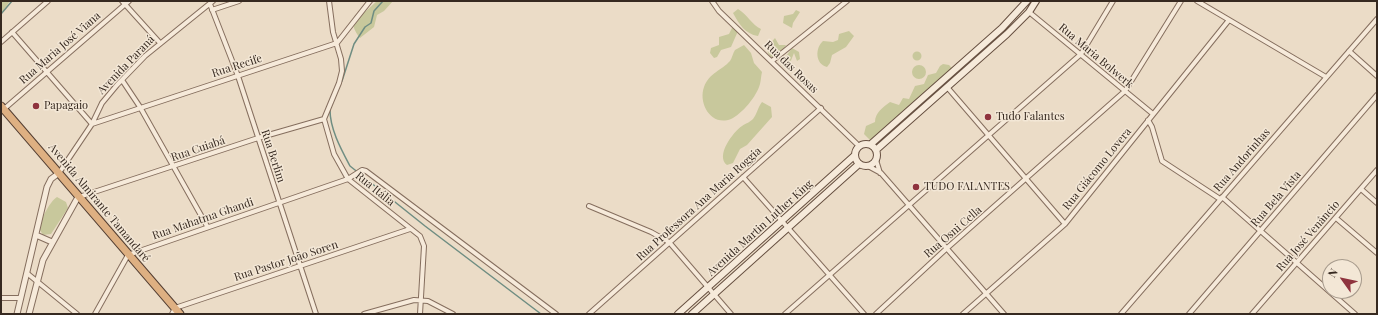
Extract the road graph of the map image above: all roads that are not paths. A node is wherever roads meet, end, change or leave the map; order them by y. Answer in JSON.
{"nodes":[{"id":1,"x":48,"y":1,"type":"edge"},
{"id":2,"x":129,"y":1,"type":"edge"},
{"id":3,"x":239,"y":1,"type":"edge"},
{"id":4,"x":329,"y":1,"type":"edge"},
{"id":5,"x":370,"y":1,"type":"edge"},
{"id":6,"x":712,"y":1,"type":"edge"},
{"id":7,"x":845,"y":1,"type":"edge"},
{"id":8,"x":1027,"y":1,"type":"edge"},
{"id":9,"x":1036,"y":1,"type":"edge"},
{"id":10,"x":1113,"y":1,"type":"edge"},
{"id":11,"x":1181,"y":1,"type":"edge"},
{"id":12,"x":1197,"y":1,"type":"edge"},
{"id":13,"x":211,"y":2,"type":"edge"},
{"id":14,"x":123,"y":3,"type":"edge"},
{"id":15,"x":212,"y":10,"type":"junction"},
{"id":16,"x":1029,"y":12,"type":"junction"},
{"id":17,"x":1377,"y":19,"type":"edge"},
{"id":18,"x":1229,"y":20,"type":"junction"},
{"id":19,"x":1002,"y":28,"type":"junction"},
{"id":20,"x":12,"y":32,"type":"junction"},
{"id":21,"x":1007,"y":34,"type":"junction"},
{"id":22,"x":1,"y":42,"type":"edge"},
{"id":23,"x":160,"y":43,"type":"junction"},
{"id":24,"x":337,"y":43,"type":"junction"},
{"id":25,"x":1349,"y":51,"type":"junction"},
{"id":26,"x":1081,"y":54,"type":"junction"},
{"id":27,"x":772,"y":61,"type":"junction"},
{"id":28,"x":46,"y":72,"type":"junction"},
{"id":29,"x":238,"y":76,"type":"junction"},
{"id":30,"x":1377,"y":76,"type":"edge"},
{"id":31,"x":1326,"y":77,"type":"junction"},
{"id":32,"x":122,"y":80,"type":"junction"},
{"id":33,"x":947,"y":87,"type":"junction"},
{"id":34,"x":1125,"y":91,"type":"junction"},
{"id":35,"x":1377,"y":95,"type":"edge"},
{"id":36,"x":2,"y":107,"type":"edge"},
{"id":37,"x":140,"y":107,"type":"junction"},
{"id":38,"x":821,"y":108,"type":"junction"},
{"id":39,"x":1153,"y":114,"type":"junction"},
{"id":40,"x":324,"y":119,"type":"junction"},
{"id":41,"x":1148,"y":120,"type":"junction"},
{"id":42,"x":92,"y":124,"type":"junction"},
{"id":43,"x":990,"y":135,"type":"junction"},
{"id":44,"x":258,"y":138,"type":"junction"},
{"id":45,"x":871,"y":144,"type":"junction"},
{"id":46,"x":859,"y":146,"type":"junction"},
{"id":47,"x":876,"y":150,"type":"junction"},
{"id":48,"x":854,"y":156,"type":"junction"},
{"id":49,"x":876,"y":160,"type":"junction"},
{"id":50,"x":859,"y":164,"type":"junction"},
{"id":51,"x":868,"y":166,"type":"junction"},
{"id":52,"x":174,"y":167,"type":"junction"},
{"id":53,"x":1377,"y":170,"type":"edge"},
{"id":54,"x":59,"y":173,"type":"junction"},
{"id":55,"x":881,"y":173,"type":"junction"},
{"id":56,"x":743,"y":177,"type":"junction"},
{"id":57,"x":348,"y":179,"type":"junction"},
{"id":58,"x":1027,"y":179,"type":"junction"},
{"id":59,"x":1361,"y":189,"type":"junction"},
{"id":60,"x":78,"y":198,"type":"junction"},
{"id":61,"x":1221,"y":198,"type":"junction"},
{"id":62,"x":279,"y":202,"type":"junction"},
{"id":63,"x":1377,"y":203,"type":"edge"},
{"id":64,"x":589,"y":206,"type":"dead end"},
{"id":65,"x":908,"y":206,"type":"junction"},
{"id":66,"x":1336,"y":218,"type":"junction"},
{"id":67,"x":782,"y":222,"type":"junction"},
{"id":68,"x":1065,"y":224,"type":"junction"},
{"id":69,"x":207,"y":226,"type":"junction"},
{"id":70,"x":787,"y":228,"type":"junction"},
{"id":71,"x":410,"y":229,"type":"junction"},
{"id":72,"x":1260,"y":231,"type":"junction"},
{"id":73,"x":36,"y":235,"type":"junction"},
{"id":74,"x":52,"y":242,"type":"junction"},
{"id":75,"x":670,"y":242,"type":"junction"},
{"id":76,"x":946,"y":249,"type":"junction"},
{"id":77,"x":1377,"y":253,"type":"edge"},
{"id":78,"x":128,"y":255,"type":"junction"},
{"id":79,"x":1297,"y":263,"type":"junction"},
{"id":80,"x":301,"y":266,"type":"junction"},
{"id":81,"x":28,"y":274,"type":"junction"},
{"id":82,"x":830,"y":275,"type":"junction"},
{"id":83,"x":36,"y":280,"type":"junction"},
{"id":84,"x":708,"y":288,"type":"junction"},
{"id":85,"x":986,"y":293,"type":"junction"},
{"id":86,"x":713,"y":294,"type":"junction"},
{"id":87,"x":1,"y":298,"type":"edge"},
{"id":88,"x":21,"y":298,"type":"junction"},
{"id":89,"x":421,"y":299,"type":"junction"},
{"id":90,"x":173,"y":311,"type":"edge"},
{"id":91,"x":1255,"y":313,"type":"edge"},
{"id":92,"x":18,"y":314,"type":"edge"},
{"id":93,"x":29,"y":314,"type":"edge"},
{"id":94,"x":77,"y":314,"type":"edge"},
{"id":95,"x":95,"y":314,"type":"edge"},
{"id":96,"x":180,"y":314,"type":"edge"},
{"id":97,"x":316,"y":314,"type":"edge"},
{"id":98,"x":364,"y":314,"type":"edge"},
{"id":99,"x":420,"y":314,"type":"edge"},
{"id":100,"x":453,"y":314,"type":"edge"},
{"id":101,"x":556,"y":314,"type":"edge"},
{"id":102,"x":589,"y":314,"type":"edge"},
{"id":103,"x":678,"y":314,"type":"edge"},
{"id":104,"x":692,"y":314,"type":"edge"},
{"id":105,"x":732,"y":314,"type":"edge"},
{"id":106,"x":785,"y":314,"type":"edge"},
{"id":107,"x":864,"y":314,"type":"edge"},
{"id":108,"x":876,"y":314,"type":"edge"},
{"id":109,"x":962,"y":314,"type":"edge"},
{"id":110,"x":1004,"y":314,"type":"edge"},
{"id":111,"x":1121,"y":314,"type":"edge"},
{"id":112,"x":1189,"y":314,"type":"edge"},
{"id":113,"x":1355,"y":314,"type":"edge"}],
"edges":[{"from":1,"to":20,"type":"street"},
{"from":2,"to":14,"type":"street","name":"Rua Maria José Viana"},
{"from":3,"to":15,"type":"street"},
{"from":4,"to":24,"type":"street"},
{"from":5,"to":24,"type":"street"},
{"from":6,"to":27,"type":"street","name":"Rua das Rosas"},
{"from":7,"to":27,"type":"street"},
{"from":8,"to":19,"type":"main road"},
{"from":9,"to":16,"type":"main road"},
{"from":10,"to":26,"type":"street"},
{"from":11,"to":34,"type":"street","name":"Rua Osni Cella"},
{"from":12,"to":18,"type":"street"},
{"from":13,"to":15,"type":"street","name":"Rua Berlim"},
{"from":13,"to":23,"type":"street","name":"Avenida Paraná"},
{"from":14,"to":23,"type":"street"},
{"from":14,"to":28,"type":"street","name":"Rua Maria José Viana"},
{"from":15,"to":29,"type":"street","name":"Rua Berlim"},
{"from":16,"to":21,"type":"main road"},
{"from":16,"to":26,"type":"street","name":"Rua Maria Bolwerk"},
{"from":17,"to":25,"type":"street","name":"Rua Andorinhas"},
{"from":18,"to":31,"type":"street"},
{"from":18,"to":39,"type":"street","name":"Rua Giácomo Lovera"},
{"from":19,"to":21,"type":"main road"},
{"from":19,"to":45,"type":"main road"},
{"from":20,"to":22,"type":"street"},
{"from":20,"to":28,"type":"street"},
{"from":21,"to":33,"type":"main road"},
{"from":23,"to":32,"type":"street","name":"Avenida Paraná"},
{"from":24,"to":29,"type":"street","name":"Rua Recife"},
{"from":24,"to":40,"type":"street"},
{"from":25,"to":30,"type":"street"},
{"from":25,"to":31,"type":"street","name":"Rua Andorinhas"},
{"from":26,"to":34,"type":"street","name":"Rua Maria Bolwerk"},
{"from":26,"to":43,"type":"street"},
{"from":27,"to":38,"type":"street","name":"Rua das Rosas"},
{"from":28,"to":36,"type":"street","name":"Rua Maria José Viana"},
{"from":28,"to":42,"type":"street"},
{"from":29,"to":37,"type":"street","name":"Rua Recife"},
{"from":29,"to":44,"type":"street","name":"Rua Berlim"},
{"from":31,"to":61,"type":"street","name":"Rua Andorinhas"},
{"from":32,"to":37,"type":"street"},
{"from":32,"to":42,"type":"street","name":"Avenida Paraná"},
{"from":33,"to":43,"type":"street"},
{"from":33,"to":47,"type":"main road"},
{"from":34,"to":39,"type":"street","name":"Rua Maria Bolwerk"},
{"from":34,"to":58,"type":"street","name":"Rua Osni Cella"},
{"from":35,"to":72,"type":"street","name":"Rua Bela Vista"},
{"from":36,"to":54,"type":"highway","name":"Avenida Almirante Tamandaré"},
{"from":37,"to":42,"type":"street","name":"Rua Recife"},
{"from":37,"to":52,"type":"street"},
{"from":38,"to":46,"type":"street","name":"Rua das Rosas"},
{"from":38,"to":56,"type":"street","name":"Rua Professora Ana Maria Roggia"},
{"from":39,"to":41,"type":"street","name":"Rua Giácomo Lovera"},
{"from":40,"to":44,"type":"street","name":"Rua Cuiabá"},
{"from":40,"to":57,"type":"street","name":"Rua Itália"},
{"from":41,"to":61,"type":"street"},
{"from":41,"to":68,"type":"street","name":"Rua Giácomo Lovera"},
{"from":42,"to":54,"type":"street","name":"Avenida Paraná"},
{"from":43,"to":58,"type":"street"},
{"from":43,"to":65,"type":"street"},
{"from":44,"to":52,"type":"street","name":"Rua Cuiabá"},
{"from":44,"to":62,"type":"street","name":"Rua Berlim"},
{"from":45,"to":46,"type":"main road"},
{"from":45,"to":47,"type":"main road"},
{"from":46,"to":48,"type":"main road"},
{"from":47,"to":49,"type":"main road"},
{"from":48,"to":50,"type":"main road"},
{"from":48,"to":67,"type":"main road","name":"Avenida Martin Luther King"},
{"from":49,"to":51,"type":"main road"},
{"from":49,"to":55,"type":"street"},
{"from":50,"to":51,"type":"main road"},
{"from":50,"to":70,"type":"main road","name":"Avenida Martin Luther King"},
{"from":51,"to":55,"type":"street"},
{"from":52,"to":60,"type":"street","name":"Rua Cuiabá"},
{"from":52,"to":69,"type":"street"},
{"from":53,"to":59,"type":"street","name":"Rua José Venâncio"},
{"from":54,"to":60,"type":"highway","name":"Avenida Almirante Tamandaré"},
{"from":54,"to":73,"type":"street","name":"Avenida Paraná"},
{"from":55,"to":65,"type":"street"},
{"from":56,"to":67,"type":"street"},
{"from":56,"to":75,"type":"street","name":"Rua Professora Ana Maria Roggia"},
{"from":57,"to":62,"type":"street","name":"Rua Mahatma Ghandi"},
{"from":57,"to":71,"type":"street","name":"Rua Itália"},
{"from":57,"to":101,"type":"street","name":"Rua Mahatma Ghandi"},
{"from":58,"to":68,"type":"street"},
{"from":58,"to":76,"type":"street","name":"Rua Osni Cella"},
{"from":59,"to":63,"type":"street"},
{"from":59,"to":66,"type":"street","name":"Rua José Venâncio"},
{"from":60,"to":74,"type":"street"},
{"from":60,"to":78,"type":"highway","name":"Avenida Almirante Tamandaré"},
{"from":61,"to":72,"type":"street"},
{"from":61,"to":111,"type":"street","name":"Rua Andorinhas"},
{"from":62,"to":69,"type":"street","name":"Rua Mahatma Ghandi"},
{"from":62,"to":80,"type":"street","name":"Rua Berlim"},
{"from":64,"to":75,"type":"street"},
{"from":65,"to":76,"type":"street"},
{"from":65,"to":82,"type":"street"},
{"from":66,"to":77,"type":"street"},
{"from":66,"to":79,"type":"street","name":"Rua José Venâncio"},
{"from":67,"to":70,"type":"street"},
{"from":67,"to":84,"type":"main road","name":"Avenida Martin Luther King"},
{"from":68,"to":85,"type":"street","name":"Rua Giácomo Lovera"},
{"from":69,"to":78,"type":"street","name":"Rua Mahatma Ghandi"},
{"from":70,"to":82,"type":"street"},
{"from":70,"to":86,"type":"main road","name":"Avenida Martin Luther King"},
{"from":71,"to":80,"type":"street","name":"Rua Pastor João Soren"},
{"from":71,"to":89,"type":"street","name":"Rua Itália"},
{"from":72,"to":79,"type":"street"},
{"from":72,"to":112,"type":"street","name":"Rua Bela Vista"},
{"from":73,"to":74,"type":"street"},
{"from":73,"to":81,"type":"street","name":"Avenida Paraná"},
{"from":74,"to":83,"type":"street"},
{"from":75,"to":84,"type":"street"},
{"from":75,"to":102,"type":"street","name":"Rua Professora Ana Maria Roggia"},
{"from":76,"to":85,"type":"street"},
{"from":76,"to":108,"type":"street","name":"Rua Osni Cella"},
{"from":78,"to":90,"type":"highway","name":"Avenida Almirante Tamandaré"},
{"from":78,"to":95,"type":"street"},
{"from":79,"to":91,"type":"street","name":"Rua José Venâncio"},
{"from":79,"to":113,"type":"street"},
{"from":80,"to":90,"type":"street","name":"Rua Pastor João Soren"},
{"from":80,"to":97,"type":"street","name":"Rua Berlim"},
{"from":81,"to":83,"type":"street"},
{"from":81,"to":88,"type":"street","name":"Avenida Paraná"},
{"from":82,"to":106,"type":"street"},
{"from":82,"to":107,"type":"street"},
{"from":83,"to":93,"type":"street"},
{"from":83,"to":94,"type":"street"},
{"from":84,"to":86,"type":"street"},
{"from":84,"to":103,"type":"main road","name":"Avenida Martin Luther King"},
{"from":85,"to":109,"type":"street","name":"Rua Giácomo Lovera"},
{"from":85,"to":110,"type":"street"},
{"from":86,"to":104,"type":"main road","name":"Avenida Martin Luther King"},
{"from":86,"to":105,"type":"street"},
{"from":87,"to":88,"type":"street"},
{"from":88,"to":92,"type":"street","name":"Avenida Paraná"},
{"from":89,"to":98,"type":"street"},
{"from":89,"to":99,"type":"street","name":"Rua Itália"},
{"from":89,"to":100,"type":"street"},
{"from":90,"to":96,"type":"highway","name":"Avenida Almirante Tamandaré"}]}
